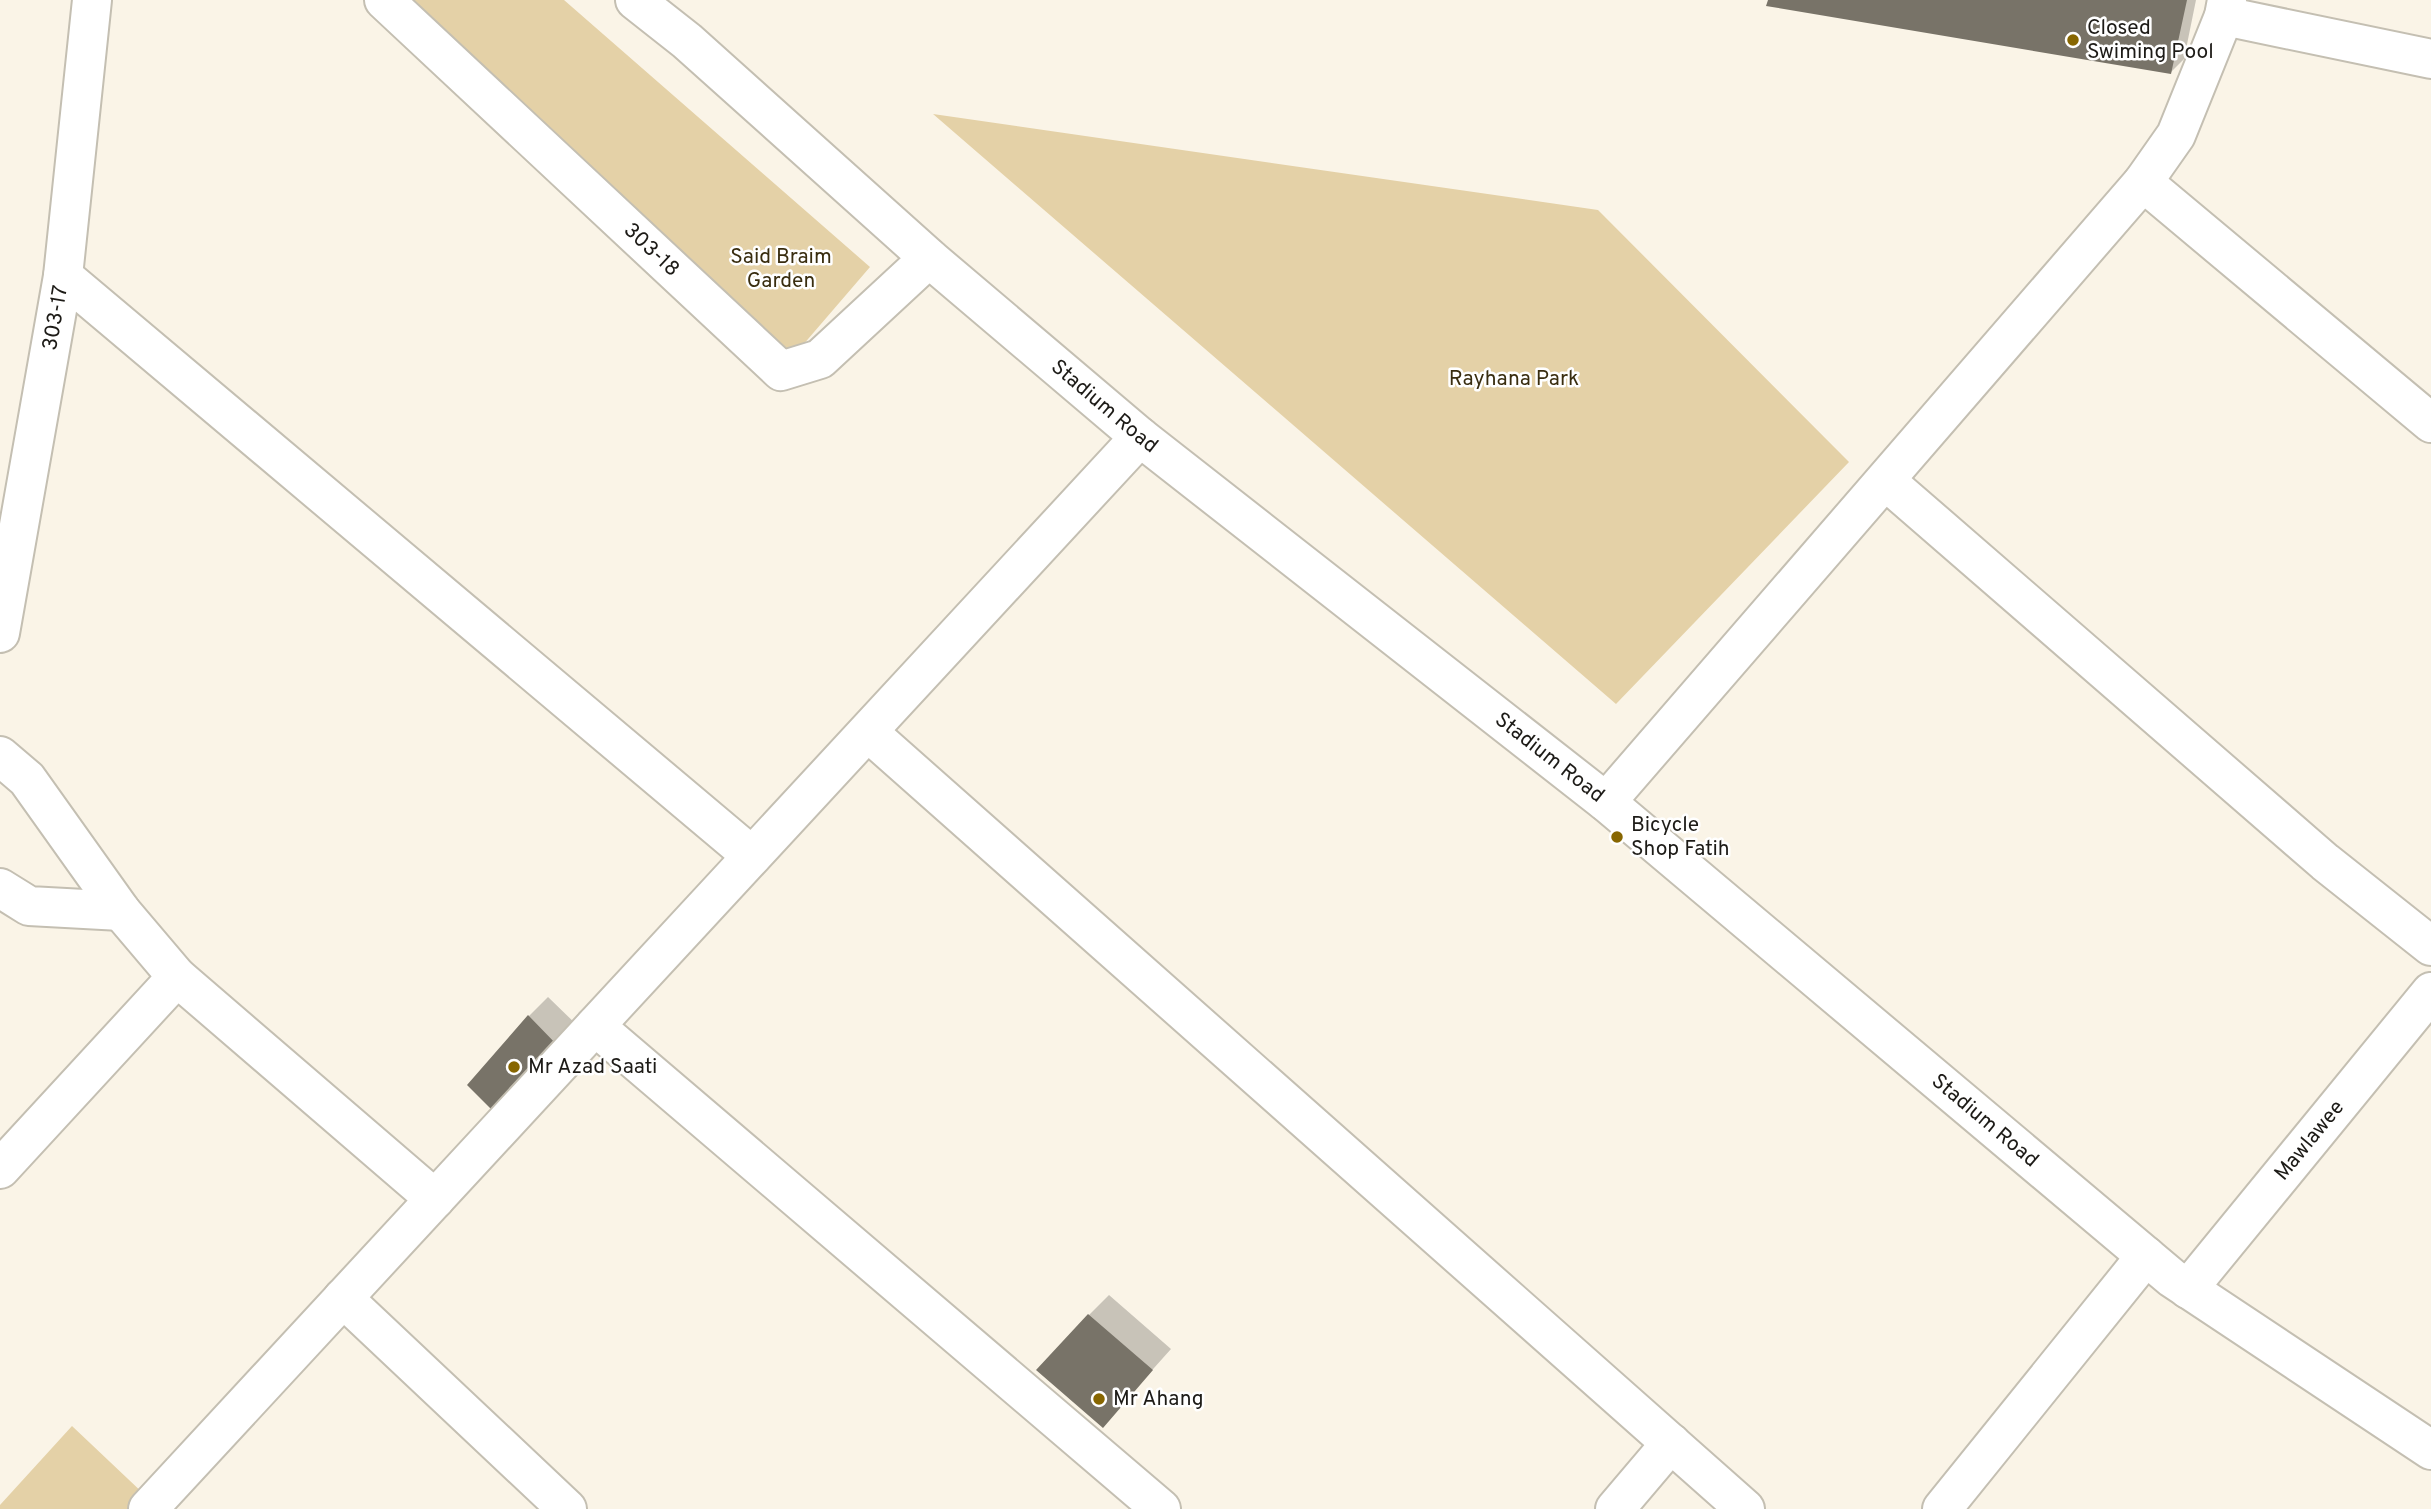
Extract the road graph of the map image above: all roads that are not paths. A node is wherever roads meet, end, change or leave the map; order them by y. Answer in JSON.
{"nodes":[{"id":1,"x":92,"y":0,"type":"edge"},
{"id":2,"x":384,"y":0,"type":"edge"},
{"id":3,"x":635,"y":0,"type":"edge"},
{"id":4,"x":648,"y":0,"type":"edge"},
{"id":5,"x":2225,"y":8,"type":"edge"},
{"id":6,"x":687,"y":41,"type":"junction"},
{"id":7,"x":2431,"y":59,"type":"edge"},
{"id":8,"x":2143,"y":182,"type":"junction"},
{"id":9,"x":929,"y":258,"type":"junction"},
{"id":10,"x":63,"y":276,"type":"junction"},
{"id":11,"x":2416,"y":398,"type":"edge"},
{"id":12,"x":2431,"y":423,"type":"edge"},
{"id":13,"x":1140,"y":437,"type":"junction"},
{"id":14,"x":1886,"y":481,"type":"junction"},
{"id":15,"x":0,"y":633,"type":"edge"},
{"id":16,"x":868,"y":732,"type":"junction"},
{"id":17,"x":0,"y":757,"type":"edge"},
{"id":18,"x":1606,"y":802,"type":"junction"},
{"id":19,"x":752,"y":856,"type":"junction"},
{"id":20,"x":0,"y":888,"type":"edge"},
{"id":21,"x":121,"y":911,"type":"junction"},
{"id":22,"x":2431,"y":946,"type":"edge"},
{"id":23,"x":177,"y":977,"type":"junction"},
{"id":24,"x":2431,"y":992,"type":"edge"},
{"id":25,"x":595,"y":1026,"type":"junction"},
{"id":26,"x":0,"y":1169,"type":"edge"},
{"id":27,"x":435,"y":1199,"type":"junction"},
{"id":28,"x":2146,"y":1256,"type":"junction"},
{"id":29,"x":2188,"y":1289,"type":"junction"},
{"id":30,"x":343,"y":1298,"type":"junction"},
{"id":31,"x":1671,"y":1443,"type":"junction"},
{"id":32,"x":2431,"y":1450,"type":"edge"},
{"id":33,"x":148,"y":1509,"type":"edge"},
{"id":34,"x":567,"y":1509,"type":"edge"},
{"id":35,"x":1161,"y":1509,"type":"edge"},
{"id":36,"x":1615,"y":1509,"type":"edge"},
{"id":37,"x":1745,"y":1509,"type":"edge"},
{"id":38,"x":1942,"y":1509,"type":"edge"}],
"edges":[{"from":1,"to":10,"type":"street","name":"303-17"},
{"from":2,"to":9,"type":"street","name":"303-18"},
{"from":3,"to":6,"type":"street"},
{"from":4,"to":6,"type":"street"},
{"from":5,"to":7,"type":"street"},
{"from":5,"to":8,"type":"street"},
{"from":6,"to":9,"type":"street","name":"Stadium Road"},
{"from":8,"to":11,"type":"street"},
{"from":8,"to":14,"type":"street"},
{"from":9,"to":13,"type":"street","name":"Stadium Road"},
{"from":10,"to":15,"type":"street","name":"303-17"},
{"from":10,"to":19,"type":"street"},
{"from":11,"to":12,"type":"street"},
{"from":13,"to":16,"type":"street"},
{"from":13,"to":18,"type":"street","name":"Stadium Road"},
{"from":14,"to":18,"type":"street"},
{"from":14,"to":22,"type":"street"},
{"from":16,"to":19,"type":"street"},
{"from":16,"to":31,"type":"street"},
{"from":17,"to":21,"type":"street"},
{"from":18,"to":28,"type":"street","name":"Stadium Road"},
{"from":19,"to":25,"type":"street"},
{"from":20,"to":21,"type":"street"},
{"from":21,"to":23,"type":"street"},
{"from":23,"to":26,"type":"street"},
{"from":23,"to":27,"type":"street"},
{"from":24,"to":29,"type":"street","name":"Mawlawee"},
{"from":25,"to":27,"type":"street"},
{"from":25,"to":35,"type":"street"},
{"from":27,"to":30,"type":"street"},
{"from":28,"to":29,"type":"street","name":"Stadium Road"},
{"from":28,"to":38,"type":"street"},
{"from":29,"to":32,"type":"street","name":"Stadium Road"},
{"from":30,"to":33,"type":"street"},
{"from":30,"to":34,"type":"street"},
{"from":31,"to":36,"type":"street"},
{"from":31,"to":37,"type":"street"}]}
